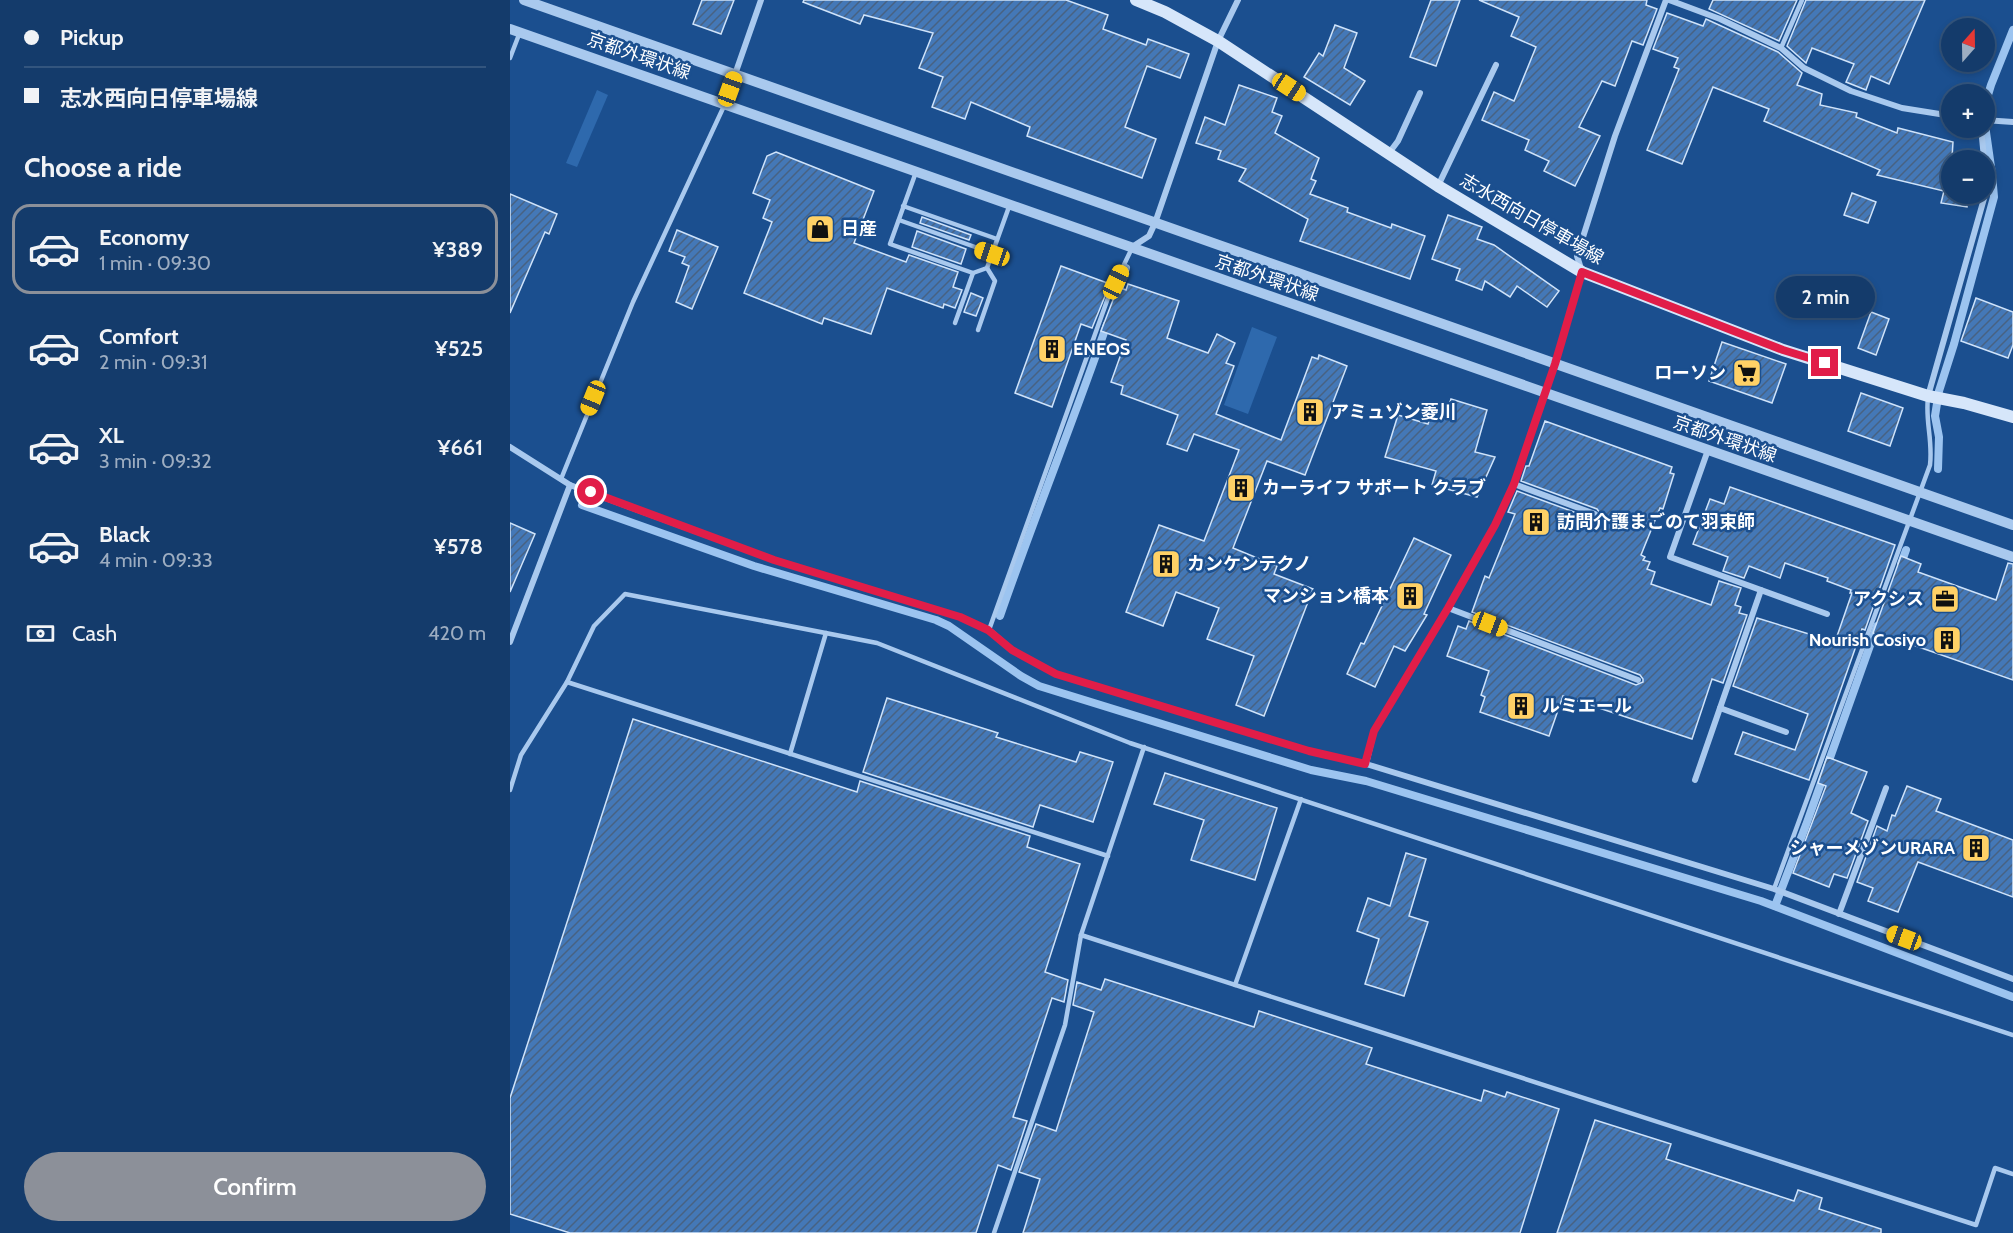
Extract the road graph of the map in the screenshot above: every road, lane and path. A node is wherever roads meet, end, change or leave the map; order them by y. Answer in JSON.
{"nodes":[{"id":1,"x":524,"y":0,"type":"edge"},
{"id":2,"x":761,"y":0,"type":"edge"},
{"id":3,"x":1136,"y":0,"type":"edge"},
{"id":4,"x":1238,"y":0,"type":"edge"},
{"id":5,"x":1667,"y":0,"type":"edge"},
{"id":6,"x":1802,"y":0,"type":"edge"},
{"id":7,"x":515,"y":31,"type":"edge"},
{"id":8,"x":1218,"y":40,"type":"junction"},
{"id":9,"x":1781,"y":48,"type":"junction"},
{"id":10,"x":510,"y":58,"type":"edge"},
{"id":11,"x":1496,"y":65,"type":"dead end"},
{"id":12,"x":736,"y":75,"type":"junction"},
{"id":13,"x":1420,"y":93,"type":"dead end"},
{"id":14,"x":725,"y":103,"type":"junction"},
{"id":15,"x":1941,"y":114,"type":"edge"},
{"id":16,"x":1995,"y":121,"type":"edge"},
{"id":17,"x":2013,"y":122,"type":"edge"},
{"id":18,"x":1982,"y":138,"type":"edge"},
{"id":19,"x":1389,"y":153,"type":"junction"},
{"id":20,"x":916,"y":171,"type":"junction"},
{"id":21,"x":1438,"y":186,"type":"junction"},
{"id":22,"x":1010,"y":204,"type":"junction"},
{"id":23,"x":903,"y":206,"type":"junction"},
{"id":24,"x":898,"y":220,"type":"junction"},
{"id":25,"x":1155,"y":223,"type":"junction"},
{"id":26,"x":997,"y":239,"type":"junction"},
{"id":27,"x":1132,"y":248,"type":"junction"},
{"id":28,"x":992,"y":254,"type":"junction"},
{"id":29,"x":987,"y":268,"type":"junction"},
{"id":30,"x":1582,"y":272,"type":"junction"},
{"id":31,"x":973,"y":273,"type":"junction"},
{"id":32,"x":956,"y":323,"type":"dead end"},
{"id":33,"x":978,"y":330,"type":"dead end"},
{"id":34,"x":1555,"y":364,"type":"junction"},
{"id":35,"x":1544,"y":393,"type":"junction"},
{"id":36,"x":1934,"y":397,"type":"junction"},
{"id":37,"x":2013,"y":417,"type":"edge"},
{"id":38,"x":510,"y":447,"type":"edge"},
{"id":39,"x":1708,"y":450,"type":"junction"},
{"id":40,"x":561,"y":479,"type":"junction"},
{"id":41,"x":1514,"y":484,"type":"junction"},
{"id":42,"x":570,"y":485,"type":"junction"},
{"id":43,"x":1919,"y":492,"type":"junction"},
{"id":44,"x":1595,"y":514,"type":"dead end"},
{"id":45,"x":1908,"y":521,"type":"junction"},
{"id":46,"x":2013,"y":525,"type":"edge"},
{"id":47,"x":2013,"y":557,"type":"edge"},
{"id":48,"x":1761,"y":590,"type":"junction"},
{"id":49,"x":1448,"y":608,"type":"junction"},
{"id":50,"x":1827,"y":614,"type":"dead end"},
{"id":51,"x":988,"y":630,"type":"junction"},
{"id":52,"x":826,"y":633,"type":"junction"},
{"id":53,"x":510,"y":642,"type":"edge"},
{"id":54,"x":1638,"y":680,"type":"dead end"},
{"id":55,"x":567,"y":682,"type":"junction"},
{"id":56,"x":1720,"y":708,"type":"junction"},
{"id":57,"x":1786,"y":732,"type":"dead end"},
{"id":58,"x":1144,"y":747,"type":"junction"},
{"id":59,"x":790,"y":754,"type":"junction"},
{"id":60,"x":1365,"y":764,"type":"junction"},
{"id":61,"x":1695,"y":780,"type":"dead end"},
{"id":62,"x":1886,"y":788,"type":"dead end"},
{"id":63,"x":510,"y":790,"type":"edge"},
{"id":64,"x":1300,"y":799,"type":"junction"},
{"id":65,"x":1108,"y":856,"type":"junction"},
{"id":66,"x":1775,"y":890,"type":"junction"},
{"id":67,"x":1839,"y":914,"type":"junction"},
{"id":68,"x":1081,"y":935,"type":"junction"},
{"id":69,"x":2013,"y":978,"type":"edge"},
{"id":70,"x":1235,"y":985,"type":"junction"},
{"id":71,"x":2013,"y":1035,"type":"edge"},
{"id":72,"x":2013,"y":1174,"type":"edge"},
{"id":73,"x":994,"y":1233,"type":"edge"}],
"edges":[{"from":1,"to":12,"type":"street","name":"京都外環状線"},
{"from":2,"to":12,"type":"street"},
{"from":3,"to":8,"type":"main road","name":"志水西向日停車場線"},
{"from":4,"to":8,"type":"street"},
{"from":5,"to":9,"type":"street"},
{"from":5,"to":30,"type":"street"},
{"from":6,"to":9,"type":"lane"},
{"from":7,"to":10,"type":"lane"},
{"from":7,"to":14,"type":"street","name":"京都外環状線"},
{"from":8,"to":19,"type":"main road","name":"志水西向日停車場線"},
{"from":8,"to":25,"type":"street"},
{"from":9,"to":15,"type":"street"},
{"from":11,"to":21,"type":"street"},
{"from":12,"to":14,"type":"street"},
{"from":12,"to":25,"type":"street","name":"京都外環状線"},
{"from":13,"to":19,"type":"street"},
{"from":14,"to":20,"type":"street","name":"京都外環状線"},
{"from":14,"to":40,"type":"lane"},
{"from":16,"to":17,"type":"street"},
{"from":18,"to":36,"type":"street"},
{"from":19,"to":21,"type":"main road","name":"志水西向日停車場線"},
{"from":20,"to":22,"type":"street","name":"京都外環状線"},
{"from":20,"to":23,"type":"lane"},
{"from":21,"to":30,"type":"main road","name":"志水西向日停車場線"},
{"from":22,"to":26,"type":"lane"},
{"from":22,"to":27,"type":"street","name":"京都外環状線"},
{"from":23,"to":24,"type":"lane"},
{"from":23,"to":26,"type":"lane"},
{"from":24,"to":28,"type":"lane"},
{"from":24,"to":31,"type":"lane"},
{"from":25,"to":27,"type":"street"},
{"from":25,"to":34,"type":"street","name":"京都外環状線"},
{"from":26,"to":28,"type":"lane"},
{"from":27,"to":35,"type":"street","name":"京都外環状線"},
{"from":27,"to":51,"type":"lane"},
{"from":28,"to":29,"type":"lane"},
{"from":29,"to":31,"type":"lane"},
{"from":29,"to":33,"type":"lane"},
{"from":30,"to":34,"type":"street"},
{"from":30,"to":36,"type":"main road","name":"志水西向日停車場線"},
{"from":31,"to":32,"type":"lane"},
{"from":34,"to":35,"type":"street"},
{"from":34,"to":43,"type":"street","name":"京都外環状線"},
{"from":35,"to":39,"type":"street","name":"京都外環状線"},
{"from":35,"to":41,"type":"street"},
{"from":36,"to":37,"type":"main road","name":"志水西向日停車場線"},
{"from":36,"to":43,"type":"lane"},
{"from":38,"to":40,"type":"street"},
{"from":39,"to":45,"type":"street","name":"京都外環状線"},
{"from":39,"to":48,"type":"street"},
{"from":40,"to":42,"type":"street"},
{"from":41,"to":44,"type":"street"},
{"from":41,"to":49,"type":"street"},
{"from":42,"to":51,"type":"street"},
{"from":42,"to":53,"type":"street"},
{"from":43,"to":45,"type":"lane"},
{"from":43,"to":46,"type":"street","name":"京都外環状線"},
{"from":45,"to":47,"type":"street","name":"京都外環状線"},
{"from":45,"to":66,"type":"lane"},
{"from":48,"to":50,"type":"street"},
{"from":48,"to":56,"type":"street"},
{"from":49,"to":54,"type":"street"},
{"from":49,"to":60,"type":"street"},
{"from":51,"to":60,"type":"street"},
{"from":52,"to":55,"type":"lane"},
{"from":52,"to":58,"type":"lane"},
{"from":52,"to":59,"type":"lane"},
{"from":55,"to":59,"type":"lane"},
{"from":55,"to":63,"type":"lane"},
{"from":56,"to":57,"type":"street"},
{"from":56,"to":61,"type":"street"},
{"from":58,"to":64,"type":"lane"},
{"from":58,"to":65,"type":"lane"},
{"from":59,"to":65,"type":"lane"},
{"from":60,"to":66,"type":"street"},
{"from":62,"to":67,"type":"street"},
{"from":64,"to":70,"type":"lane"},
{"from":64,"to":71,"type":"lane"},
{"from":65,"to":68,"type":"lane"},
{"from":66,"to":67,"type":"street"},
{"from":67,"to":69,"type":"street"},
{"from":68,"to":70,"type":"lane"},
{"from":68,"to":73,"type":"lane"},
{"from":70,"to":72,"type":"lane"}]}
